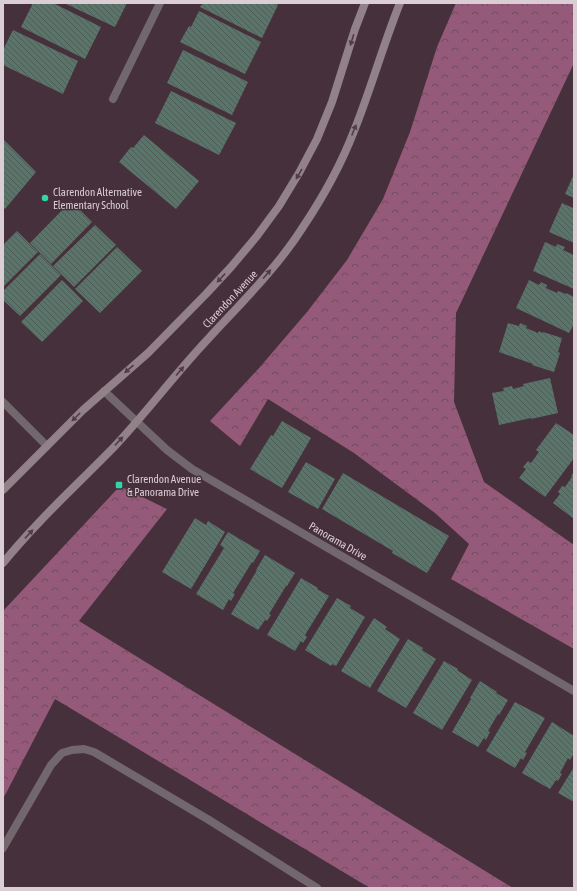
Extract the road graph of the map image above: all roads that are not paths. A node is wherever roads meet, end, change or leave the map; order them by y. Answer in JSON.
{"nodes":[{"id":1,"x":160,"y":3,"type":"edge"},
{"id":2,"x":365,"y":3,"type":"edge"},
{"id":3,"x":400,"y":3,"type":"edge"},
{"id":4,"x":113,"y":98,"type":"dead end"},
{"id":5,"x":104,"y":391,"type":"junction"},
{"id":6,"x":3,"y":402,"type":"edge"},
{"id":7,"x":137,"y":422,"type":"junction"},
{"id":8,"x":47,"y":446,"type":"junction"},
{"id":9,"x":3,"y":490,"type":"edge"},
{"id":10,"x":3,"y":563,"type":"edge"},
{"id":11,"x":574,"y":691,"type":"edge"},
{"id":12,"x":3,"y":848,"type":"edge"},
{"id":13,"x":317,"y":888,"type":"edge"}],
"edges":[{"from":1,"to":4,"type":"street"},
{"from":2,"to":5,"type":"main road","name":"Clarendon Avenue","one_way":true},
{"from":7,"to":3,"type":"main road","name":"Clarendon Avenue","one_way":true},
{"from":5,"to":7,"type":"street","name":"Panorama Drive"},
{"from":5,"to":8,"type":"main road","name":"Clarendon Avenue","one_way":true},
{"from":6,"to":8,"type":"street"},
{"from":10,"to":7,"type":"main road","name":"Clarendon Avenue","one_way":true},
{"from":7,"to":11,"type":"street","name":"Panorama Drive"},
{"from":8,"to":9,"type":"main road","name":"Clarendon Avenue"},
{"from":12,"to":13,"type":"street"}]}
